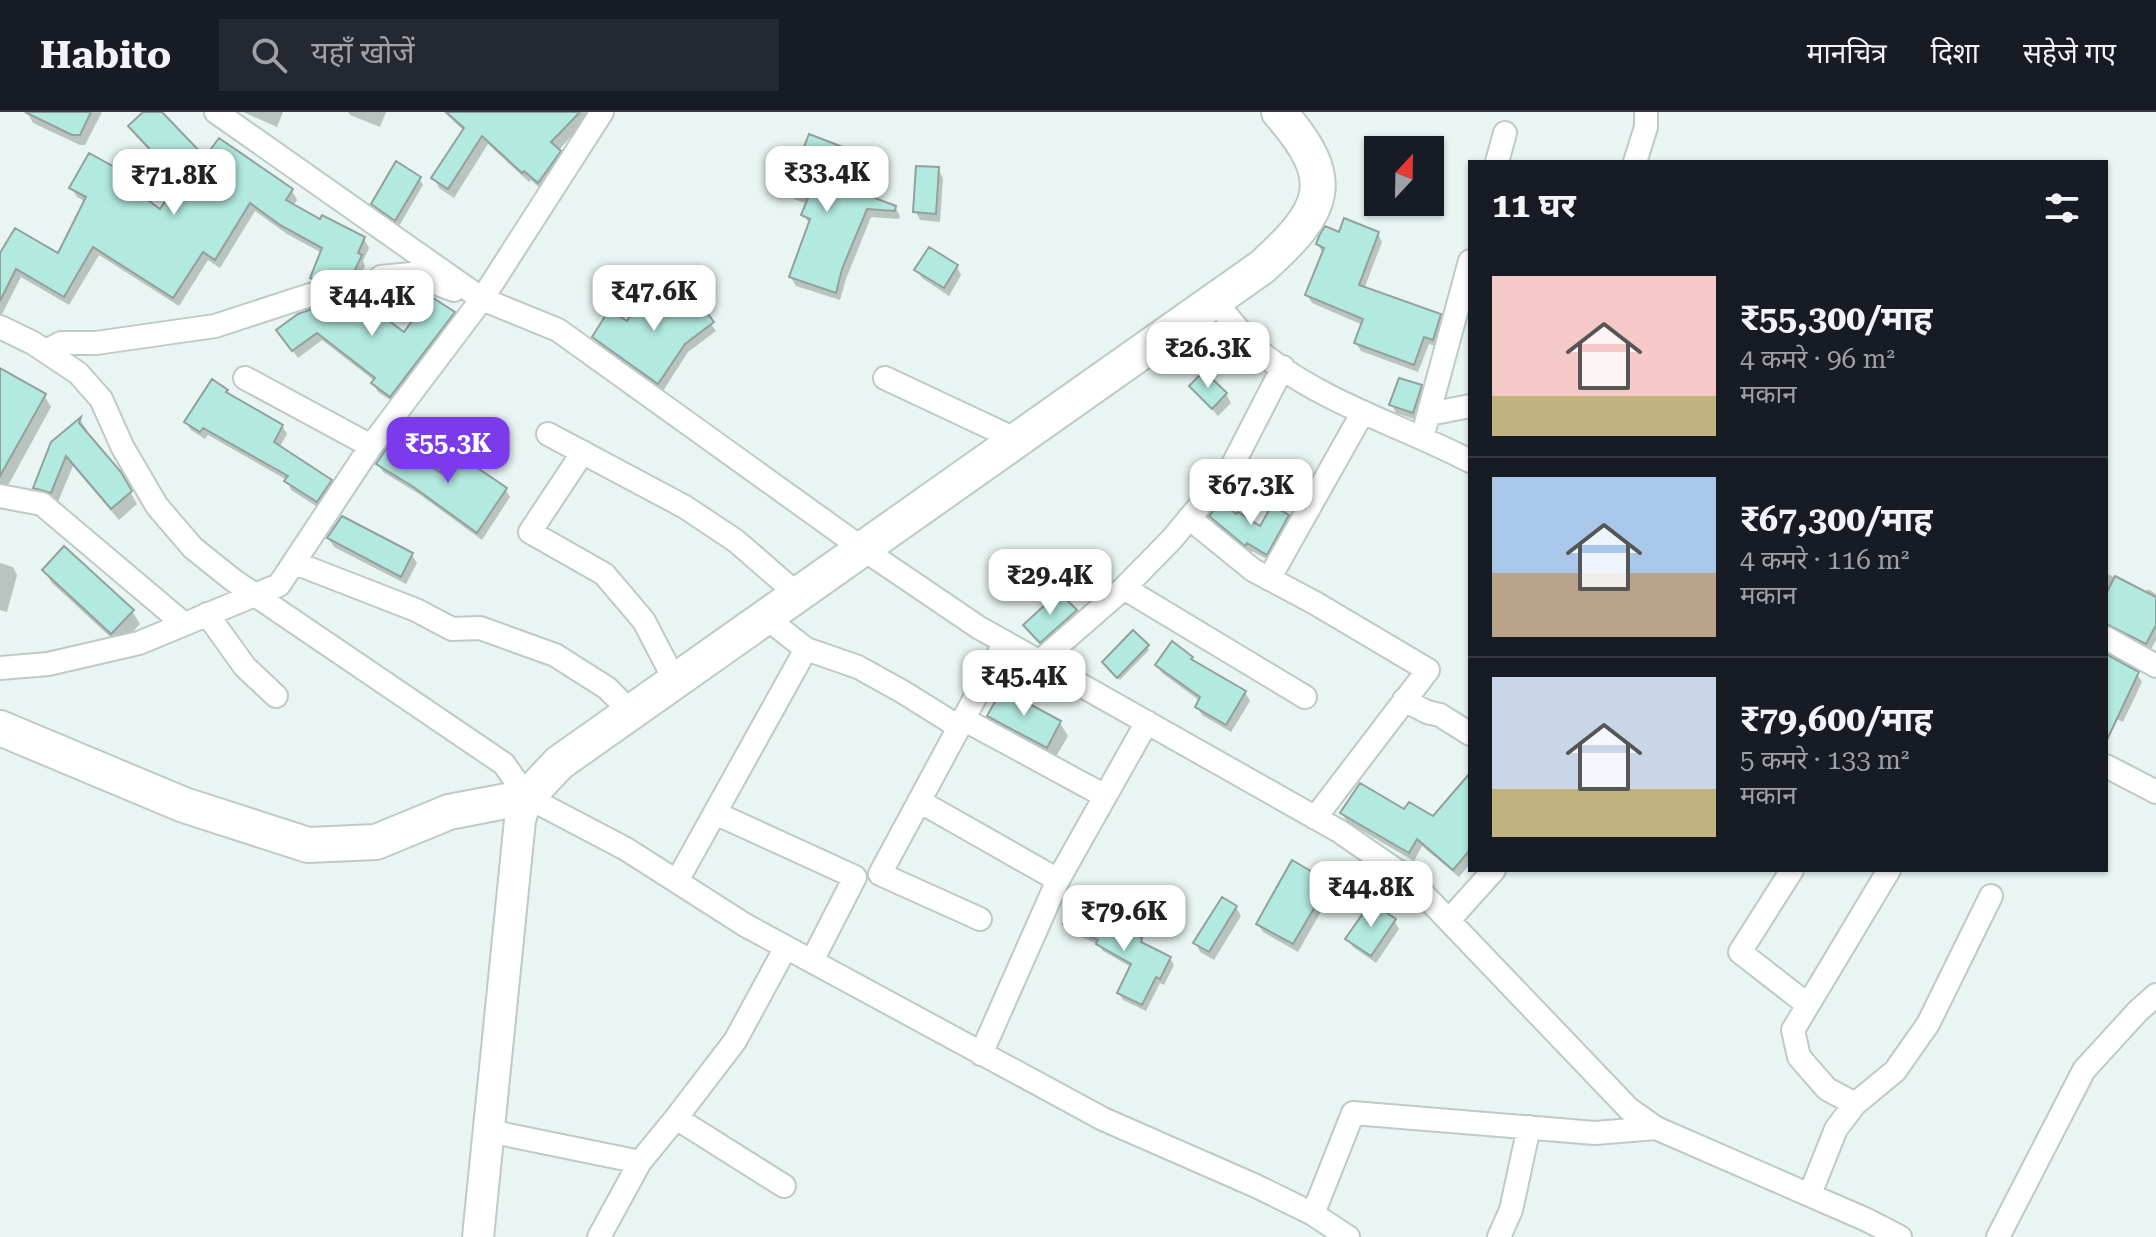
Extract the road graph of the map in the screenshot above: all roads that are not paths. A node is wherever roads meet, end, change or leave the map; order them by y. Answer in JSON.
{"nodes":[{"id":1,"x":216,"y":112,"type":"edge"},
{"id":2,"x":573,"y":112,"type":"edge"},
{"id":3,"x":1279,"y":112,"type":"edge"},
{"id":4,"x":1646,"y":112,"type":"edge"},
{"id":5,"x":596,"y":120,"type":"edge"},
{"id":6,"x":1505,"y":133,"type":"dead end"},
{"id":7,"x":1498,"y":160,"type":"edge"},
{"id":8,"x":1636,"y":160,"type":"edge"},
{"id":9,"x":1468,"y":268,"type":"edge"},
{"id":10,"x":482,"y":299,"type":"junction"},
{"id":11,"x":1214,"y":301,"type":"junction"},
{"id":12,"x":0,"y":327,"type":"edge"},
{"id":13,"x":46,"y":351,"type":"junction"},
{"id":14,"x":1283,"y":367,"type":"junction"},
{"id":15,"x":245,"y":378,"type":"dead end"},
{"id":16,"x":885,"y":378,"type":"dead end"},
{"id":17,"x":1468,"y":406,"type":"edge"},
{"id":18,"x":1363,"y":412,"type":"junction"},
{"id":19,"x":1429,"y":414,"type":"junction"},
{"id":20,"x":548,"y":434,"type":"dead end"},
{"id":21,"x":1422,"y":438,"type":"junction"},
{"id":22,"x":1017,"y":440,"type":"junction"},
{"id":23,"x":371,"y":446,"type":"junction"},
{"id":24,"x":583,"y":452,"type":"junction"},
{"id":25,"x":1468,"y":460,"type":"edge"},
{"id":26,"x":0,"y":496,"type":"edge"},
{"id":27,"x":1189,"y":518,"type":"junction"},
{"id":28,"x":863,"y":549,"type":"junction"},
{"id":29,"x":295,"y":563,"type":"junction"},
{"id":30,"x":1269,"y":579,"type":"junction"},
{"id":31,"x":1124,"y":588,"type":"junction"},
{"id":32,"x":254,"y":594,"type":"junction"},
{"id":33,"x":797,"y":594,"type":"junction"},
{"id":34,"x":207,"y":614,"type":"junction"},
{"id":35,"x":765,"y":617,"type":"junction"},
{"id":36,"x":184,"y":624,"type":"junction"},
{"id":37,"x":2108,"y":639,"type":"edge"},
{"id":38,"x":1005,"y":642,"type":"junction"},
{"id":39,"x":806,"y":649,"type":"junction"},
{"id":40,"x":1039,"y":662,"type":"junction"},
{"id":41,"x":2156,"y":666,"type":"edge"},
{"id":42,"x":0,"y":668,"type":"edge"},
{"id":43,"x":675,"y":681,"type":"junction"},
{"id":44,"x":276,"y":696,"type":"dead end"},
{"id":45,"x":1305,"y":697,"type":"dead end"},
{"id":46,"x":1404,"y":700,"type":"junction"},
{"id":47,"x":631,"y":712,"type":"junction"},
{"id":48,"x":1147,"y":722,"type":"junction"},
{"id":49,"x":961,"y":723,"type":"junction"},
{"id":50,"x":0,"y":728,"type":"edge"},
{"id":51,"x":1468,"y":733,"type":"edge"},
{"id":52,"x":2108,"y":767,"type":"edge"},
{"id":53,"x":2156,"y":792,"type":"edge"},
{"id":54,"x":1105,"y":796,"type":"junction"},
{"id":55,"x":527,"y":797,"type":"junction"},
{"id":56,"x":919,"y":801,"type":"junction"},
{"id":57,"x":715,"y":813,"type":"junction"},
{"id":58,"x":1315,"y":818,"type":"junction"},
{"id":59,"x":1492,"y":872,"type":"edge"},
{"id":60,"x":1791,"y":872,"type":"edge"},
{"id":61,"x":1888,"y":872,"type":"edge"},
{"id":62,"x":1058,"y":880,"type":"junction"},
{"id":63,"x":677,"y":881,"type":"junction"},
{"id":64,"x":1991,"y":896,"type":"dead end"},
{"id":65,"x":980,"y":919,"type":"dead end"},
{"id":66,"x":1450,"y":919,"type":"junction"},
{"id":67,"x":786,"y":947,"type":"junction"},
{"id":68,"x":812,"y":961,"type":"junction"},
{"id":69,"x":2156,"y":995,"type":"edge"},
{"id":70,"x":1808,"y":1005,"type":"junction"},
{"id":71,"x":981,"y":1054,"type":"junction"},
{"id":72,"x":1855,"y":1104,"type":"junction"},
{"id":73,"x":676,"y":1118,"type":"junction"},
{"id":74,"x":1529,"y":1127,"type":"junction"},
{"id":75,"x":1656,"y":1128,"type":"junction"},
{"id":76,"x":489,"y":1131,"type":"junction"},
{"id":77,"x":640,"y":1162,"type":"junction"},
{"id":78,"x":784,"y":1186,"type":"dead end"},
{"id":79,"x":1810,"y":1194,"type":"junction"},
{"id":80,"x":1313,"y":1214,"type":"junction"},
{"id":81,"x":478,"y":1237,"type":"edge"},
{"id":82,"x":599,"y":1237,"type":"edge"},
{"id":83,"x":1348,"y":1237,"type":"edge"},
{"id":84,"x":1499,"y":1237,"type":"edge"},
{"id":85,"x":1900,"y":1237,"type":"edge"},
{"id":86,"x":1998,"y":1237,"type":"edge"}],
"edges":[{"from":1,"to":10,"type":"street"},
{"from":2,"to":5,"type":"street"},
{"from":3,"to":11,"type":"main road"},
{"from":4,"to":8,"type":"street"},
{"from":5,"to":10,"type":"street"},
{"from":6,"to":7,"type":"street"},
{"from":9,"to":19,"type":"street"},
{"from":10,"to":13,"type":"street"},
{"from":10,"to":23,"type":"street"},
{"from":10,"to":28,"type":"street"},
{"from":11,"to":14,"type":"street"},
{"from":11,"to":22,"type":"main road"},
{"from":12,"to":13,"type":"street"},
{"from":13,"to":32,"type":"street"},
{"from":14,"to":18,"type":"street"},
{"from":14,"to":27,"type":"street"},
{"from":15,"to":23,"type":"street"},
{"from":16,"to":22,"type":"street"},
{"from":17,"to":19,"type":"street"},
{"from":18,"to":21,"type":"street"},
{"from":18,"to":30,"type":"street"},
{"from":19,"to":21,"type":"street"},
{"from":20,"to":24,"type":"street"},
{"from":21,"to":25,"type":"street"},
{"from":22,"to":28,"type":"main road"},
{"from":23,"to":29,"type":"street"},
{"from":24,"to":33,"type":"street"},
{"from":24,"to":43,"type":"street"},
{"from":26,"to":36,"type":"street"},
{"from":27,"to":30,"type":"street"},
{"from":27,"to":31,"type":"street"},
{"from":28,"to":33,"type":"main road"},
{"from":28,"to":38,"type":"street"},
{"from":29,"to":32,"type":"street"},
{"from":29,"to":47,"type":"street"},
{"from":30,"to":46,"type":"street"},
{"from":31,"to":40,"type":"street"},
{"from":31,"to":45,"type":"street"},
{"from":32,"to":34,"type":"street"},
{"from":32,"to":55,"type":"street"},
{"from":33,"to":35,"type":"main road"},
{"from":34,"to":36,"type":"street"},
{"from":34,"to":44,"type":"street"},
{"from":35,"to":39,"type":"street"},
{"from":35,"to":43,"type":"main road"},
{"from":36,"to":42,"type":"street"},
{"from":37,"to":41,"type":"street"},
{"from":38,"to":40,"type":"street"},
{"from":38,"to":49,"type":"street"},
{"from":39,"to":49,"type":"street"},
{"from":39,"to":57,"type":"street"},
{"from":40,"to":48,"type":"street"},
{"from":43,"to":47,"type":"main road"},
{"from":46,"to":51,"type":"street"},
{"from":46,"to":58,"type":"street"},
{"from":47,"to":55,"type":"main road"},
{"from":48,"to":54,"type":"street"},
{"from":48,"to":58,"type":"street"},
{"from":49,"to":54,"type":"street"},
{"from":49,"to":56,"type":"street"},
{"from":50,"to":55,"type":"main road"},
{"from":52,"to":53,"type":"street"},
{"from":54,"to":62,"type":"street"},
{"from":55,"to":63,"type":"street"},
{"from":55,"to":76,"type":"main road"},
{"from":56,"to":62,"type":"street"},
{"from":56,"to":65,"type":"street"},
{"from":57,"to":63,"type":"street"},
{"from":57,"to":68,"type":"street"},
{"from":58,"to":66,"type":"street"},
{"from":59,"to":66,"type":"street"},
{"from":60,"to":70,"type":"street"},
{"from":61,"to":70,"type":"street"},
{"from":62,"to":71,"type":"street"},
{"from":63,"to":67,"type":"street"},
{"from":64,"to":72,"type":"street"},
{"from":66,"to":75,"type":"street"},
{"from":67,"to":68,"type":"street"},
{"from":67,"to":73,"type":"street"},
{"from":68,"to":71,"type":"street"},
{"from":69,"to":86,"type":"street"},
{"from":70,"to":72,"type":"street"},
{"from":71,"to":80,"type":"street"},
{"from":72,"to":79,"type":"street"},
{"from":73,"to":77,"type":"street"},
{"from":73,"to":78,"type":"street"},
{"from":74,"to":75,"type":"street"},
{"from":74,"to":80,"type":"street"},
{"from":74,"to":84,"type":"street"},
{"from":75,"to":79,"type":"street"},
{"from":76,"to":77,"type":"street"},
{"from":76,"to":81,"type":"main road"},
{"from":77,"to":82,"type":"street"},
{"from":79,"to":85,"type":"street"},
{"from":80,"to":83,"type":"street"}]}
